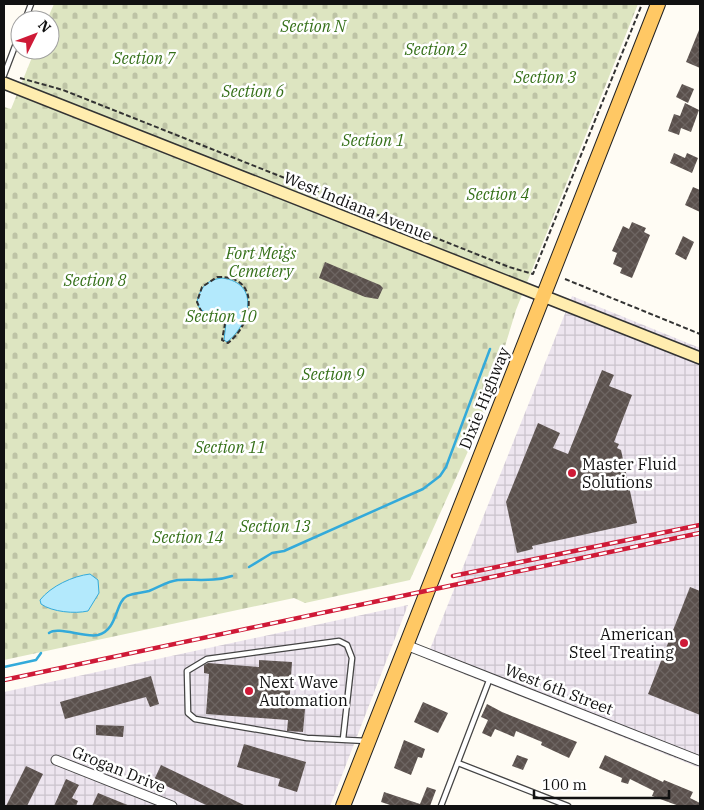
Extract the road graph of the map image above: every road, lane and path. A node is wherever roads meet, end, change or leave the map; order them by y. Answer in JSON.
{"nodes":[{"id":1,"x":642,"y":4,"type":"edge"},
{"id":2,"x":658,"y":4,"type":"edge"},
{"id":3,"x":10,"y":59,"type":"edge"},
{"id":4,"x":6,"y":69,"type":"junction"},
{"id":5,"x":4,"y":75,"type":"edge"},
{"id":6,"x":4,"y":83,"type":"edge"},
{"id":7,"x":565,"y":279,"type":"dead end"},
{"id":8,"x":543,"y":296,"type":"junction"},
{"id":9,"x":197,"y":298,"type":"joint"},
{"id":10,"x":700,"y":334,"type":"edge"},
{"id":11,"x":700,"y":358,"type":"edge"},
{"id":12,"x":406,"y":645,"type":"junction"},
{"id":13,"x":490,"y":678,"type":"junction"},
{"id":14,"x":343,"y":739,"type":"junction"},
{"id":15,"x":368,"y":742,"type":"junction"},
{"id":16,"x":56,"y":760,"type":"dead end"},
{"id":17,"x":700,"y":761,"type":"edge"},
{"id":18,"x":458,"y":763,"type":"junction"},
{"id":19,"x":172,"y":806,"type":"edge"},
{"id":20,"x":343,"y":806,"type":"edge"},
{"id":21,"x":441,"y":806,"type":"edge"},
{"id":22,"x":568,"y":806,"type":"edge"}],
"edges":[{"from":1,"to":4,"type":"path"},
{"from":2,"to":8,"type":"main road","name":"Dixie Highway"},
{"from":3,"to":4,"type":"lane"},
{"from":4,"to":5,"type":"lane"},
{"from":6,"to":8,"type":"main road","name":"West Indiana Avenue"},
{"from":7,"to":10,"type":"path"},
{"from":8,"to":11,"type":"main road","name":"West Indiana Avenue"},
{"from":8,"to":12,"type":"main road","name":"Dixie Highway"},
{"from":9,"to":9,"type":"path"},
{"from":12,"to":13,"type":"street","name":"West 6th Street"},
{"from":12,"to":15,"type":"main road","name":"Dixie Highway"},
{"from":13,"to":17,"type":"street","name":"West 6th Street"},
{"from":13,"to":18,"type":"lane"},
{"from":14,"to":14,"type":"lane"},
{"from":14,"to":15,"type":"lane"},
{"from":15,"to":20,"type":"main road","name":"Dixie Highway"},
{"from":16,"to":19,"type":"street","name":"Grogan Drive"},
{"from":18,"to":21,"type":"lane"},
{"from":18,"to":22,"type":"lane"}]}
